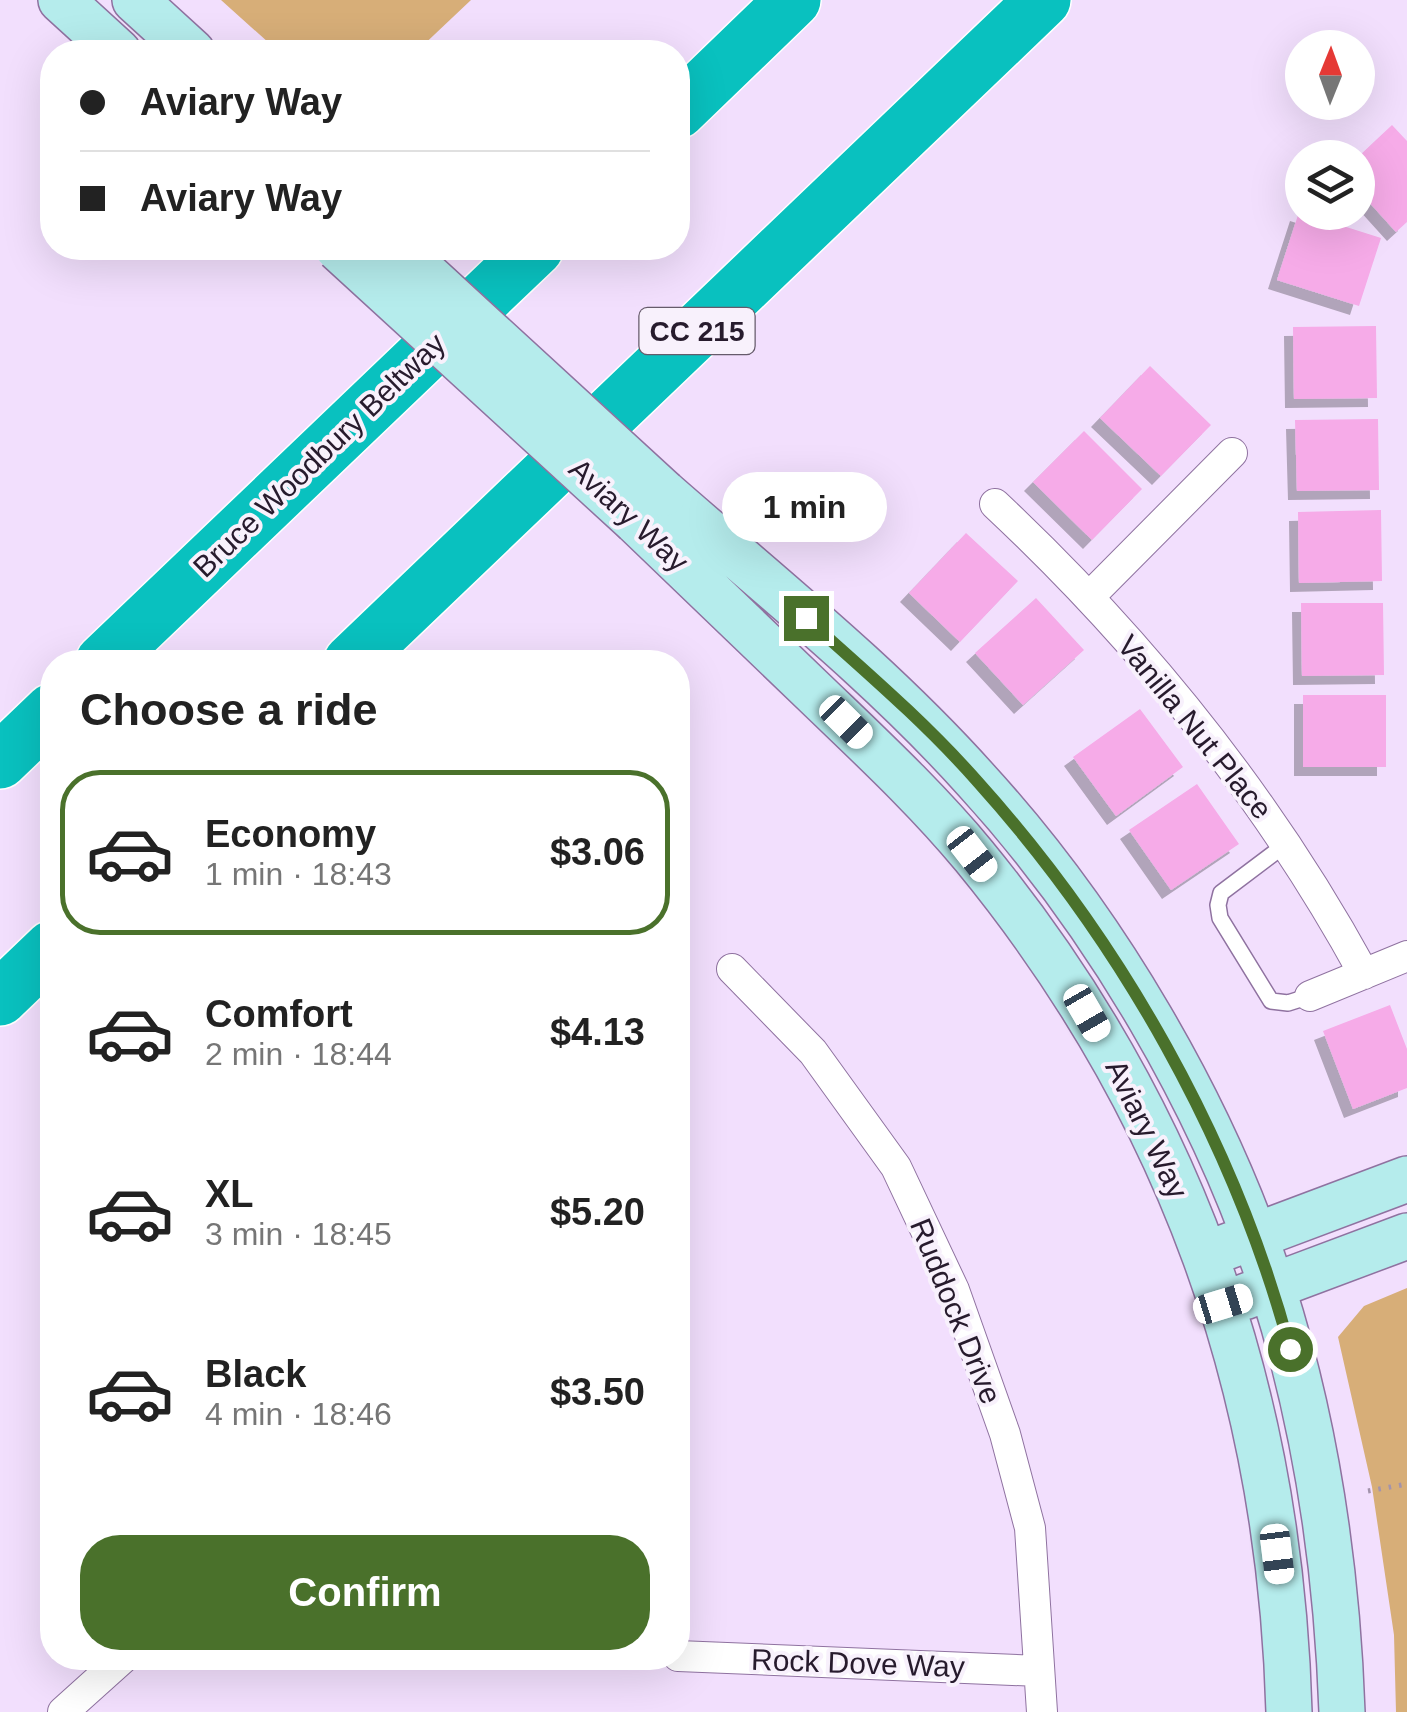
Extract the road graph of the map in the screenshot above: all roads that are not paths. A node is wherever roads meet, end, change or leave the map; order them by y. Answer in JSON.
{"nodes":[{"id":1,"x":61,"y":0,"type":"edge"},
{"id":2,"x":135,"y":0,"type":"edge"},
{"id":3,"x":794,"y":0,"type":"edge"},
{"id":4,"x":1042,"y":0,"type":"edge"},
{"id":5,"x":105,"y":40,"type":"edge"},
{"id":6,"x":179,"y":40,"type":"edge"},
{"id":7,"x":690,"y":100,"type":"edge"},
{"id":8,"x":352,"y":260,"type":"edge"},
{"id":9,"x":409,"y":260,"type":"edge"},
{"id":10,"x":523,"y":260,"type":"edge"},
{"id":11,"x":1232,"y":453,"type":"dead end"},
{"id":12,"x":995,"y":504,"type":"dead end"},
{"id":13,"x":650,"y":507,"type":"junction"},
{"id":14,"x":1089,"y":598,"type":"junction"},
{"id":15,"x":116,"y":650,"type":"edge"},
{"id":16,"x":364,"y":650,"type":"edge"},
{"id":17,"x":40,"y":723,"type":"edge"},
{"id":18,"x":0,"y":762,"type":"edge"},
{"id":19,"x":1286,"y":844,"type":"junction"},
{"id":20,"x":1407,"y":956,"type":"edge"},
{"id":21,"x":40,"y":960,"type":"edge"},
{"id":22,"x":732,"y":968,"type":"dead end"},
{"id":23,"x":1364,"y":974,"type":"junction"},
{"id":24,"x":1310,"y":996,"type":"joint"},
{"id":25,"x":0,"y":998,"type":"edge"},
{"id":26,"x":1407,"y":1179,"type":"edge"},
{"id":27,"x":1255,"y":1236,"type":"junction"},
{"id":28,"x":1407,"y":1236,"type":"edge"},
{"id":29,"x":1206,"y":1254,"type":"junction"},
{"id":30,"x":1273,"y":1288,"type":"junction"},
{"id":31,"x":1223,"y":1304,"type":"junction"},
{"id":32,"x":690,"y":1656,"type":"edge"},
{"id":33,"x":110,"y":1670,"type":"edge"},
{"id":34,"x":1039,"y":1671,"type":"junction"},
{"id":35,"x":63,"y":1712,"type":"edge"},
{"id":36,"x":1042,"y":1712,"type":"edge"},
{"id":37,"x":1289,"y":1712,"type":"edge"},
{"id":38,"x":1342,"y":1712,"type":"edge"}],
"edges":[{"from":1,"to":5,"type":"main road"},
{"from":2,"to":6,"type":"main road"},
{"from":3,"to":7,"type":"highway"},
{"from":4,"to":16,"type":"highway","number":"CC 215"},
{"from":8,"to":13,"type":"main road","name":"Aviary Way","bridge":true},
{"from":9,"to":13,"type":"main road","name":"Aviary Way","bridge":true},
{"from":10,"to":15,"type":"highway","name":"Bruce Woodbury Beltway"},
{"from":11,"to":14,"type":"street"},
{"from":12,"to":14,"type":"street","name":"Vanilla Nut Place"},
{"from":13,"to":27,"type":"main road","name":"Aviary Way"},
{"from":13,"to":29,"type":"main road","name":"Aviary Way"},
{"from":14,"to":19,"type":"street","name":"Vanilla Nut Place"},
{"from":17,"to":18,"type":"highway"},
{"from":19,"to":23,"type":"street","name":"Vanilla Nut Place"},
{"from":19,"to":24,"type":"lane"},
{"from":20,"to":23,"type":"street"},
{"from":21,"to":25,"type":"highway"},
{"from":22,"to":34,"type":"street","name":"Ruddock Drive"},
{"from":23,"to":24,"type":"street"},
{"from":26,"to":27,"type":"main road"},
{"from":27,"to":29,"type":"main road"},
{"from":27,"to":30,"type":"main road","name":"Aviary Way"},
{"from":28,"to":30,"type":"main road"},
{"from":29,"to":31,"type":"main road","name":"Aviary Way"},
{"from":30,"to":31,"type":"main road"},
{"from":30,"to":38,"type":"main road","name":"Aviary Way"},
{"from":31,"to":37,"type":"main road","name":"Aviary Way"},
{"from":32,"to":34,"type":"street","name":"Rock Dove Way"},
{"from":33,"to":35,"type":"street"},
{"from":34,"to":36,"type":"street","name":"Ruddock Drive"}]}
